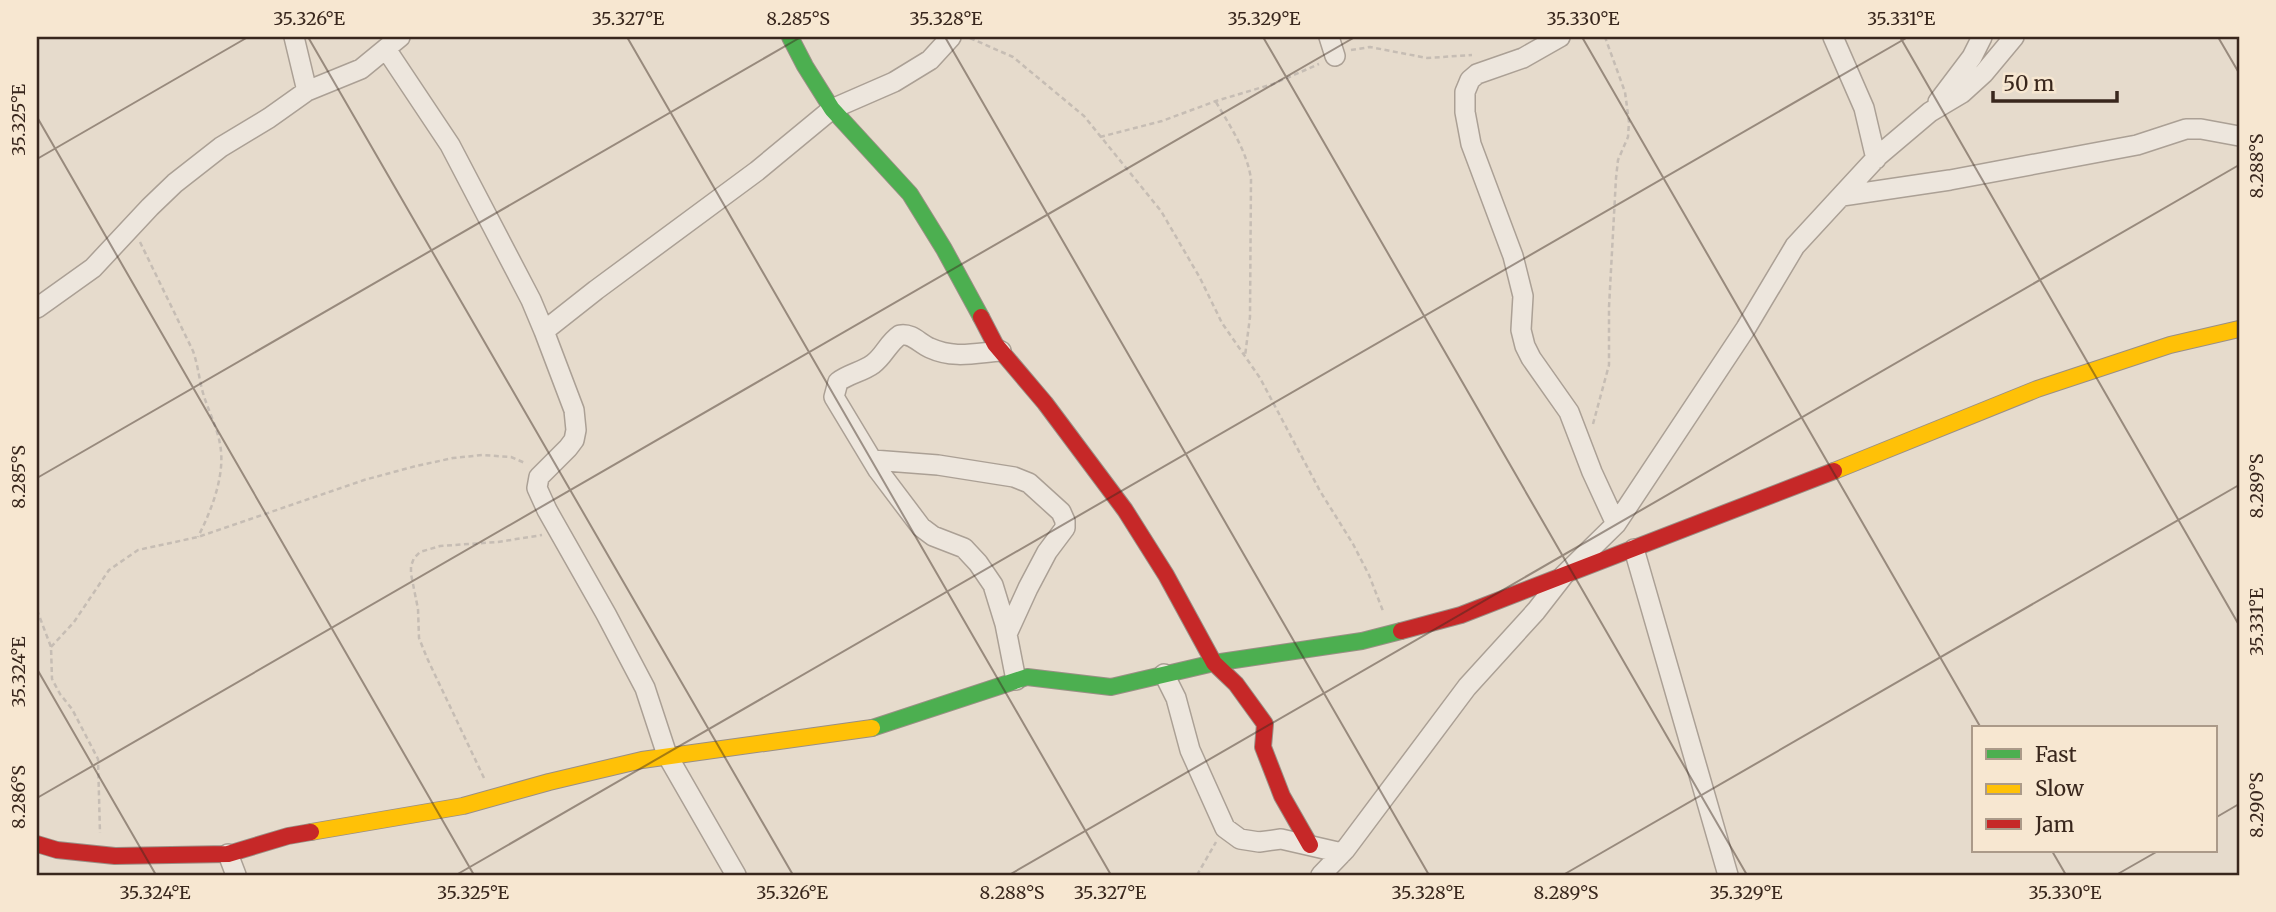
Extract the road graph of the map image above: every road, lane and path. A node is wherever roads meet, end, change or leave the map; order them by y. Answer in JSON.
{"nodes":[{"id":1,"x":294,"y":37,"type":"edge"},
{"id":2,"x":790,"y":37,"type":"edge"},
{"id":3,"x":951,"y":37,"type":"edge"},
{"id":4,"x":967,"y":37,"type":"edge"},
{"id":5,"x":1329,"y":37,"type":"edge"},
{"id":6,"x":1560,"y":37,"type":"edge"},
{"id":7,"x":1605,"y":37,"type":"edge"},
{"id":8,"x":1833,"y":37,"type":"edge"},
{"id":9,"x":1982,"y":37,"type":"edge"},
{"id":10,"x":2014,"y":37,"type":"edge"},
{"id":11,"x":393,"y":43,"type":"edge"},
{"id":12,"x":1476,"y":55,"type":"dead end"},
{"id":13,"x":1335,"y":57,"type":"junction"},
{"id":14,"x":307,"y":90,"type":"junction"},
{"id":15,"x":1216,"y":101,"type":"junction"},
{"id":16,"x":832,"y":109,"type":"junction"},
{"id":17,"x":1930,"y":112,"type":"junction"},
{"id":18,"x":2239,"y":136,"type":"edge"},
{"id":19,"x":1100,"y":137,"type":"junction"},
{"id":20,"x":1876,"y":159,"type":"junction"},
{"id":21,"x":1842,"y":196,"type":"junction"},
{"id":22,"x":132,"y":227,"type":"junction"},
{"id":23,"x":37,"y":308,"type":"edge"},
{"id":24,"x":2239,"y":329,"type":"edge"},
{"id":25,"x":544,"y":331,"type":"junction"},
{"id":26,"x":1001,"y":351,"type":"junction"},
{"id":27,"x":1245,"y":356,"type":"junction"},
{"id":28,"x":1586,"y":451,"type":"junction"},
{"id":29,"x":873,"y":460,"type":"junction"},
{"id":30,"x":543,"y":472,"type":"junction"},
{"id":31,"x":1616,"y":524,"type":"junction"},
{"id":32,"x":559,"y":532,"type":"junction"},
{"id":33,"x":198,"y":537,"type":"junction"},
{"id":34,"x":1634,"y":549,"type":"junction"},
{"id":35,"x":1564,"y":575,"type":"junction"},
{"id":36,"x":37,"y":610,"type":"edge"},
{"id":37,"x":1007,"y":634,"type":"junction"},
{"id":38,"x":1392,"y":634,"type":"junction"},
{"id":39,"x":51,"y":648,"type":"junction"},
{"id":40,"x":1214,"y":663,"type":"junction"},
{"id":41,"x":1164,"y":674,"type":"junction"},
{"id":42,"x":1016,"y":680,"type":"junction"},
{"id":43,"x":667,"y":755,"type":"junction"},
{"id":44,"x":495,"y":797,"type":"junction"},
{"id":45,"x":1225,"y":828,"type":"junction"},
{"id":46,"x":37,"y":844,"type":"edge"},
{"id":47,"x":1310,"y":845,"type":"junction"},
{"id":48,"x":1342,"y":853,"type":"junction"},
{"id":49,"x":100,"y":854,"type":"junction"},
{"id":50,"x":229,"y":854,"type":"junction"},
{"id":51,"x":236,"y":875,"type":"edge"},
{"id":52,"x":736,"y":875,"type":"edge"},
{"id":53,"x":1197,"y":875,"type":"edge"},
{"id":54,"x":1321,"y":875,"type":"edge"},
{"id":55,"x":1727,"y":875,"type":"edge"}],
"edges":[{"from":1,"to":14,"type":"street"},
{"from":2,"to":16,"type":"street"},
{"from":3,"to":16,"type":"street"},
{"from":4,"to":19,"type":"path"},
{"from":5,"to":13,"type":"street"},
{"from":6,"to":28,"type":"street"},
{"from":7,"to":28,"type":"path"},
{"from":8,"to":20,"type":"street"},
{"from":9,"to":17,"type":"street"},
{"from":10,"to":17,"type":"street"},
{"from":11,"to":14,"type":"street"},
{"from":11,"to":25,"type":"street"},
{"from":12,"to":13,"type":"path"},
{"from":13,"to":15,"type":"path"},
{"from":14,"to":22,"type":"street"},
{"from":15,"to":19,"type":"path"},
{"from":15,"to":27,"type":"path"},
{"from":16,"to":25,"type":"street"},
{"from":16,"to":26,"type":"street"},
{"from":17,"to":20,"type":"street"},
{"from":18,"to":21,"type":"street"},
{"from":19,"to":27,"type":"path"},
{"from":20,"to":21,"type":"street"},
{"from":21,"to":31,"type":"street"},
{"from":22,"to":23,"type":"street"},
{"from":22,"to":33,"type":"path"},
{"from":24,"to":34,"type":"street"},
{"from":25,"to":30,"type":"street"},
{"from":26,"to":29,"type":"street"},
{"from":26,"to":40,"type":"street"},
{"from":27,"to":38,"type":"path"},
{"from":28,"to":31,"type":"street"},
{"from":29,"to":37,"type":"street"},
{"from":29,"to":37,"type":"street"},
{"from":30,"to":32,"type":"street"},
{"from":30,"to":33,"type":"path"},
{"from":31,"to":35,"type":"street"},
{"from":32,"to":43,"type":"street"},
{"from":32,"to":44,"type":"path"},
{"from":33,"to":39,"type":"path"},
{"from":34,"to":35,"type":"street"},
{"from":34,"to":55,"type":"street"},
{"from":35,"to":38,"type":"street"},
{"from":35,"to":48,"type":"street"},
{"from":36,"to":39,"type":"path"},
{"from":37,"to":42,"type":"street"},
{"from":38,"to":40,"type":"street"},
{"from":39,"to":49,"type":"path"},
{"from":40,"to":41,"type":"street"},
{"from":40,"to":47,"type":"street"},
{"from":41,"to":42,"type":"street"},
{"from":41,"to":45,"type":"street"},
{"from":42,"to":43,"type":"street"},
{"from":43,"to":44,"type":"street"},
{"from":43,"to":52,"type":"street"},
{"from":44,"to":50,"type":"street"},
{"from":45,"to":47,"type":"street"},
{"from":45,"to":53,"type":"path"},
{"from":46,"to":49,"type":"street"},
{"from":47,"to":48,"type":"street"},
{"from":48,"to":54,"type":"street"},
{"from":49,"to":50,"type":"street"},
{"from":50,"to":51,"type":"street"}]}
